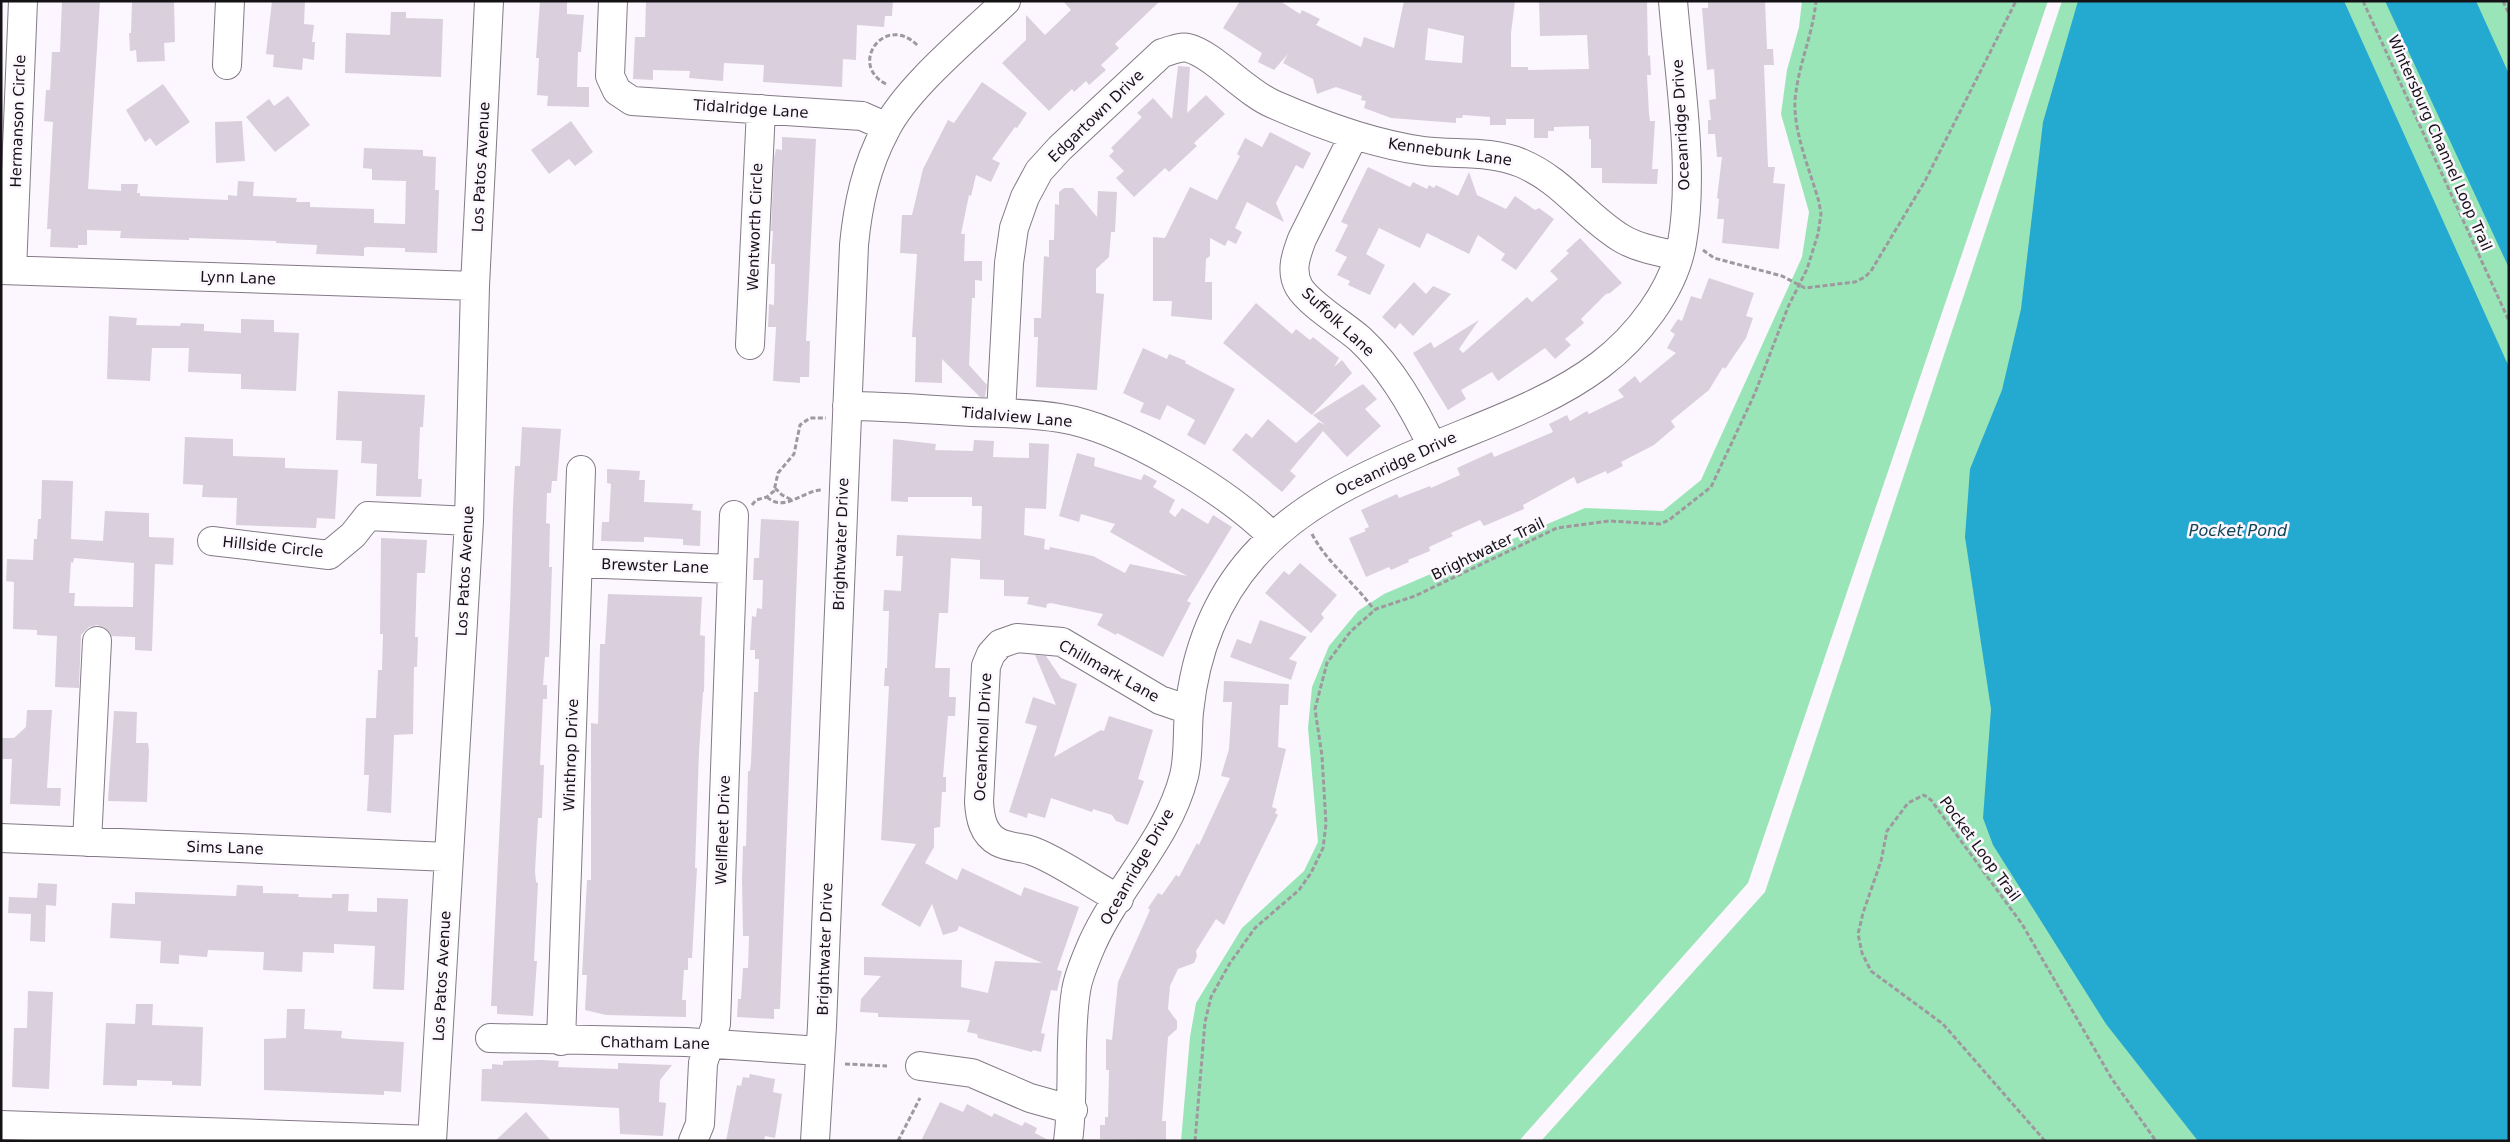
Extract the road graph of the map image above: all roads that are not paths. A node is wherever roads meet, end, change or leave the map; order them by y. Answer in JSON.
{"nodes":[{"id":1,"x":23,"y":1,"type":"edge"},
{"id":2,"x":230,"y":1,"type":"edge"},
{"id":3,"x":489,"y":1,"type":"edge"},
{"id":4,"x":613,"y":1,"type":"edge"},
{"id":5,"x":1006,"y":1,"type":"edge"},
{"id":6,"x":1673,"y":1,"type":"edge"},
{"id":7,"x":1187,"y":48,"type":"joint"},
{"id":8,"x":227,"y":65,"type":"dead end"},
{"id":9,"x":761,"y":109,"type":"junction"},
{"id":10,"x":887,"y":127,"type":"junction"},
{"id":11,"x":1354,"y":135,"type":"junction"},
{"id":12,"x":1680,"y":250,"type":"junction"},
{"id":13,"x":6,"y":270,"type":"edge"},
{"id":14,"x":475,"y":286,"type":"junction"},
{"id":15,"x":750,"y":345,"type":"dead end"},
{"id":16,"x":836,"y":412,"type":"junction"},
{"id":17,"x":1001,"y":413,"type":"junction"},
{"id":18,"x":1432,"y":446,"type":"junction"},
{"id":19,"x":581,"y":470,"type":"dead end"},
{"id":20,"x":742,"y":514,"type":"road end"},
{"id":21,"x":469,"y":521,"type":"junction"},
{"id":22,"x":1273,"y":537,"type":"junction"},
{"id":23,"x":212,"y":541,"type":"dead end"},
{"id":24,"x":578,"y":563,"type":"junction"},
{"id":25,"x":732,"y":569,"type":"junction"},
{"id":26,"x":97,"y":641,"type":"dead end"},
{"id":27,"x":1000,"y":644,"type":"joint"},
{"id":28,"x":1189,"y":710,"type":"junction"},
{"id":29,"x":1,"y":838,"type":"edge"},
{"id":30,"x":87,"y":842,"type":"junction"},
{"id":31,"x":449,"y":857,"type":"junction"},
{"id":32,"x":1119,"y":900,"type":"junction"},
{"id":33,"x":490,"y":1038,"type":"dead end"},
{"id":34,"x":561,"y":1041,"type":"junction"},
{"id":35,"x":710,"y":1044,"type":"junction"},
{"id":36,"x":820,"y":1051,"type":"junction"},
{"id":37,"x":920,"y":1066,"type":"dead end"},
{"id":38,"x":1073,"y":1110,"type":"junction"},
{"id":39,"x":1,"y":1125,"type":"edge"},
{"id":40,"x":432,"y":1140,"type":"edge"},
{"id":41,"x":693,"y":1141,"type":"edge"},
{"id":42,"x":815,"y":1141,"type":"edge"},
{"id":43,"x":1068,"y":1141,"type":"edge"}],
"edges":[{"from":1,"to":13,"type":"street","name":"Hermanson Circle"},
{"from":2,"to":8,"type":"street"},
{"from":3,"to":14,"type":"street","name":"Los Patos Avenue"},
{"from":4,"to":9,"type":"street","name":"Tidalridge Lane"},
{"from":5,"to":10,"type":"street","name":"Brightwater Drive"},
{"from":6,"to":12,"type":"street","name":"Oceanridge Drive"},
{"from":7,"to":11,"type":"street","name":"Kennebunk Lane"},
{"from":7,"to":17,"type":"street","name":"Edgartown Drive"},
{"from":9,"to":10,"type":"street","name":"Tidalridge Lane"},
{"from":9,"to":15,"type":"street","name":"Wentworth Circle"},
{"from":10,"to":16,"type":"street","name":"Brightwater Drive"},
{"from":11,"to":12,"type":"street","name":"Kennebunk Lane"},
{"from":11,"to":18,"type":"street","name":"Suffolk Lane"},
{"from":12,"to":18,"type":"street","name":"Oceanridge Drive"},
{"from":13,"to":14,"type":"street","name":"Lynn Lane"},
{"from":14,"to":21,"type":"street","name":"Los Patos Avenue"},
{"from":16,"to":17,"type":"street","name":"Tidalview Lane"},
{"from":16,"to":36,"type":"street","name":"Brightwater Drive"},
{"from":17,"to":22,"type":"street","name":"Tidalview Lane"},
{"from":18,"to":22,"type":"street","name":"Oceanridge Drive"},
{"from":19,"to":24,"type":"street","name":"Winthrop Drive"},
{"from":20,"to":25,"type":"street","name":"Wellfleet Drive"},
{"from":21,"to":23,"type":"street","name":"Hillside Circle"},
{"from":21,"to":31,"type":"street","name":"Los Patos Avenue"},
{"from":22,"to":28,"type":"street","name":"Oceanridge Drive"},
{"from":24,"to":25,"type":"street","name":"Brewster Lane"},
{"from":24,"to":34,"type":"street","name":"Winthrop Drive"},
{"from":25,"to":35,"type":"street","name":"Wellfleet Drive"},
{"from":26,"to":30,"type":"street"},
{"from":27,"to":28,"type":"street","name":"Chillmark Lane"},
{"from":27,"to":32,"type":"street","name":"Oceanknoll Drive"},
{"from":28,"to":32,"type":"street","name":"Oceanridge Drive"},
{"from":29,"to":30,"type":"street","name":"Sims Lane"},
{"from":30,"to":31,"type":"street","name":"Sims Lane"},
{"from":31,"to":40,"type":"street","name":"Los Patos Avenue"},
{"from":32,"to":38,"type":"street","name":"Oceanridge Drive"},
{"from":33,"to":34,"type":"street","name":"Chatham Lane"},
{"from":34,"to":35,"type":"street","name":"Chatham Lane"},
{"from":35,"to":36,"type":"street","name":"Chatham Lane"},
{"from":35,"to":41,"type":"street","name":"Wellfleet Drive"},
{"from":36,"to":42,"type":"street","name":"Brightwater Drive"},
{"from":37,"to":38,"type":"street"},
{"from":38,"to":43,"type":"street","name":"Oceanridge Drive"},
{"from":39,"to":40,"type":"street"}]}
